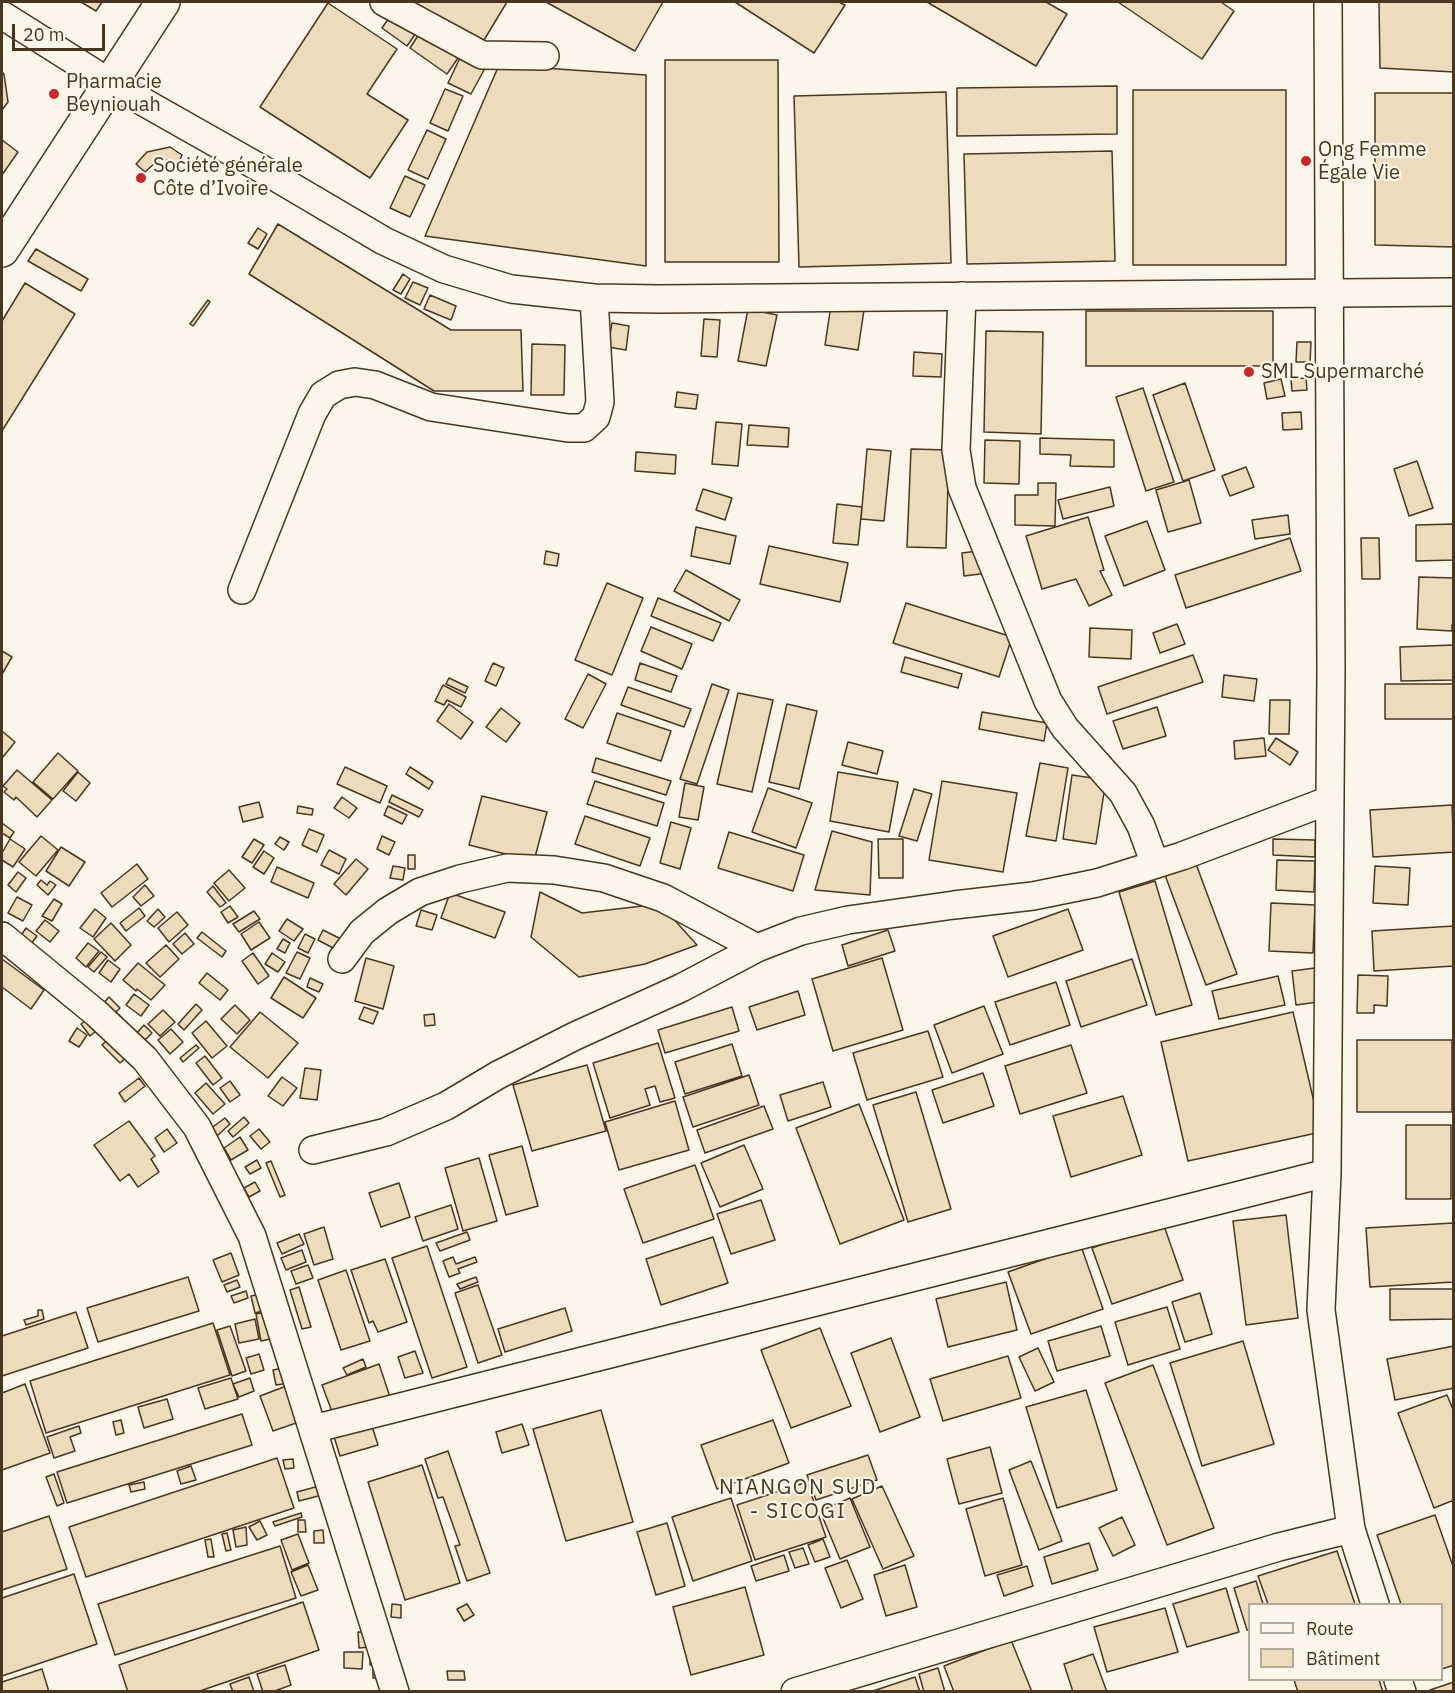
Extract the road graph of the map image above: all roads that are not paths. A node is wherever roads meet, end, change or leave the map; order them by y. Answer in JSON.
{"nodes":[{"id":1,"x":163,"y":2,"type":"edge"},
{"id":2,"x":384,"y":2,"type":"edge"},
{"id":3,"x":1328,"y":2,"type":"edge"},
{"id":4,"x":2,"y":15,"type":"edge"},
{"id":5,"x":545,"y":56,"type":"dead end"},
{"id":6,"x":110,"y":83,"type":"junction"},
{"id":7,"x":2,"y":250,"type":"edge"},
{"id":8,"x":1329,"y":292,"type":"junction"},
{"id":9,"x":1454,"y":292,"type":"edge"},
{"id":10,"x":962,"y":296,"type":"junction"},
{"id":11,"x":594,"y":298,"type":"junction"},
{"id":12,"x":242,"y":590,"type":"dead end"},
{"id":13,"x":1330,"y":801,"type":"junction"},
{"id":14,"x":1155,"y":864,"type":"junction"},
{"id":15,"x":2,"y":936,"type":"edge"},
{"id":16,"x":757,"y":948,"type":"junction"},
{"id":17,"x":342,"y":959,"type":"dead end"},
{"id":18,"x":313,"y":1150,"type":"dead end"},
{"id":19,"x":1327,"y":1173,"type":"junction"},
{"id":20,"x":313,"y":1429,"type":"junction"},
{"id":21,"x":1351,"y":1529,"type":"junction"},
{"id":22,"x":1374,"y":1603,"type":"edge"},
{"id":23,"x":396,"y":1692,"type":"edge"},
{"id":24,"x":795,"y":1692,"type":"edge"}],
"edges":[{"from":1,"to":6,"type":"street"},
{"from":2,"to":5,"type":"street"},
{"from":3,"to":8,"type":"street"},
{"from":4,"to":6,"type":"street"},
{"from":6,"to":7,"type":"street"},
{"from":6,"to":11,"type":"street"},
{"from":8,"to":9,"type":"street"},
{"from":8,"to":10,"type":"street"},
{"from":8,"to":13,"type":"street"},
{"from":10,"to":11,"type":"street"},
{"from":10,"to":14,"type":"street"},
{"from":11,"to":12,"type":"street"},
{"from":13,"to":14,"type":"street"},
{"from":13,"to":19,"type":"street"},
{"from":14,"to":16,"type":"street"},
{"from":15,"to":20,"type":"street"},
{"from":16,"to":17,"type":"street"},
{"from":16,"to":18,"type":"street"},
{"from":19,"to":20,"type":"street"},
{"from":19,"to":21,"type":"street"},
{"from":20,"to":23,"type":"street"},
{"from":21,"to":22,"type":"street"},
{"from":21,"to":24,"type":"street"}]}
